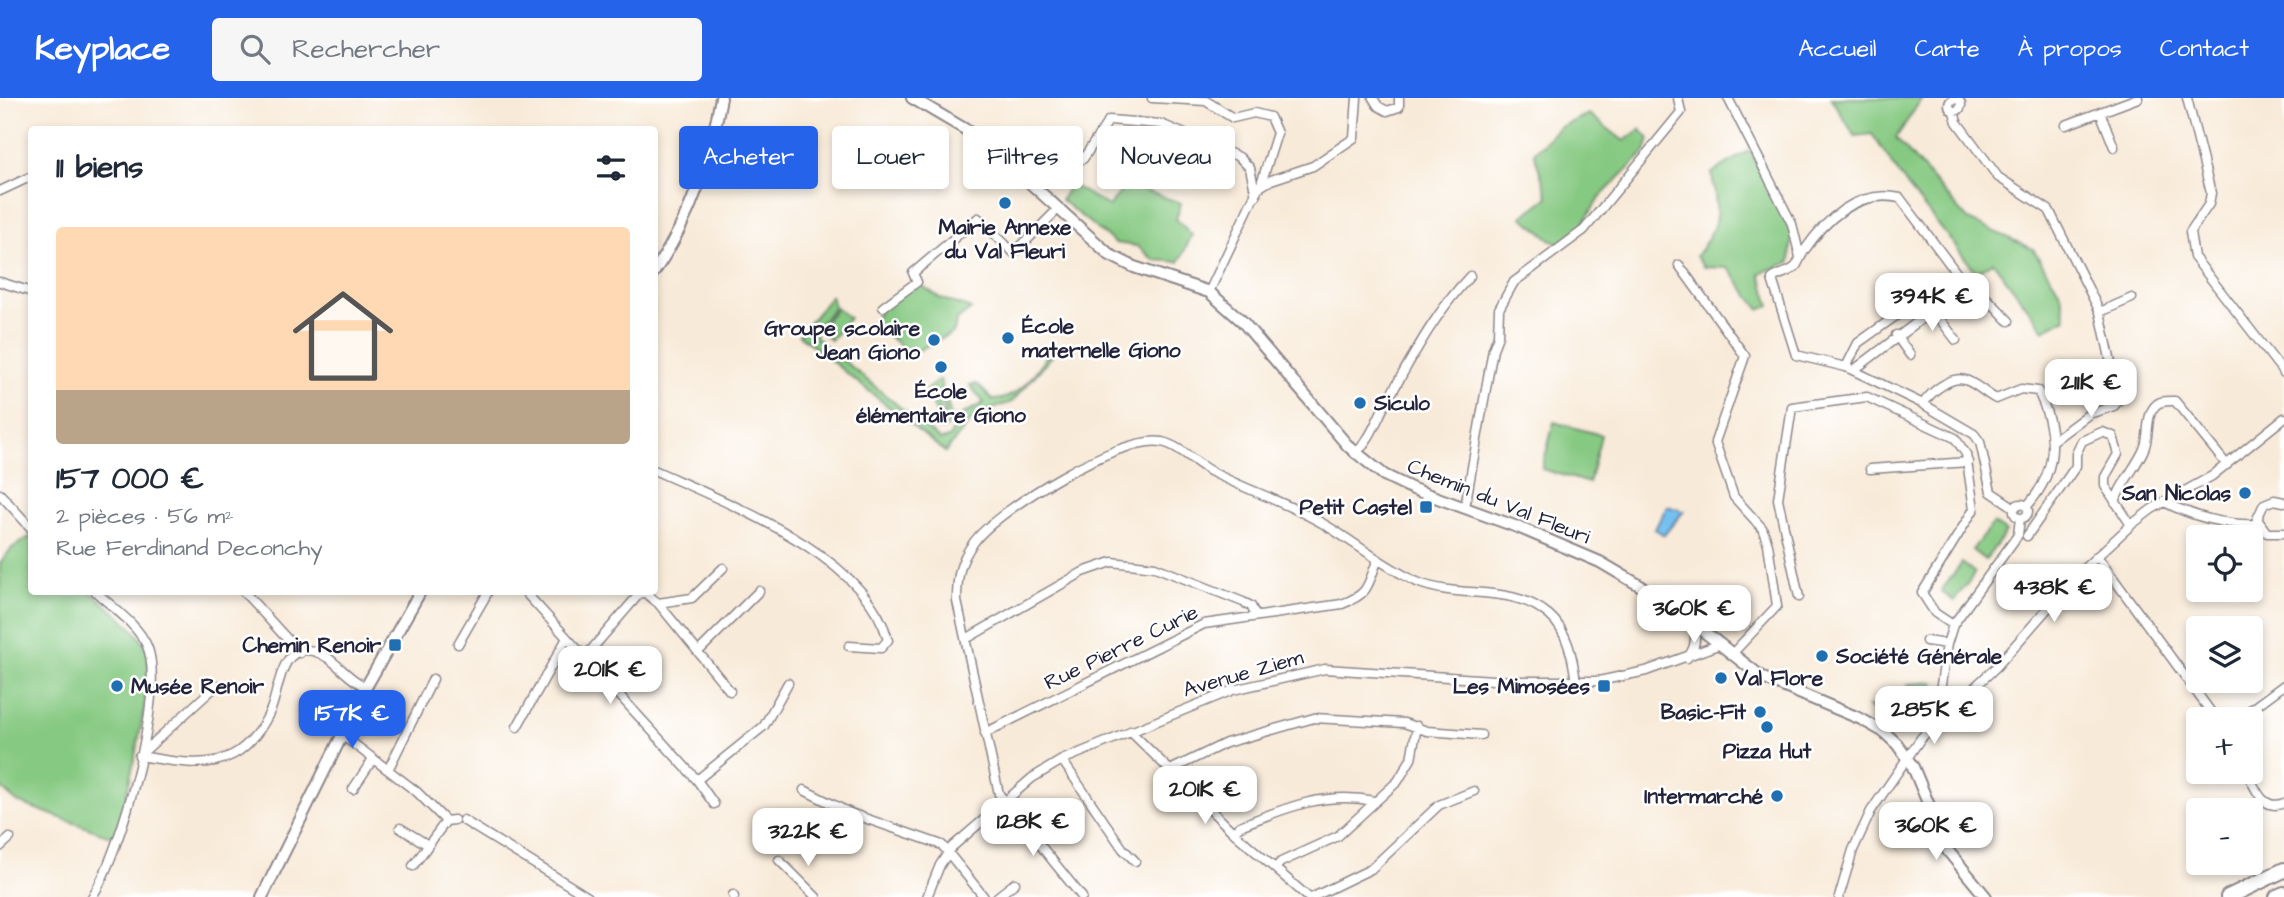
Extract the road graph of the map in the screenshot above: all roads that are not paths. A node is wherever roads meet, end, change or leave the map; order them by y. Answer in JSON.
{"nodes":[{"id":1,"x":721,"y":98,"type":"edge"},
{"id":2,"x":912,"y":98,"type":"edge"},
{"id":3,"x":1152,"y":98,"type":"edge"},
{"id":4,"x":1357,"y":98,"type":"edge"},
{"id":5,"x":1373,"y":98,"type":"edge"},
{"id":6,"x":1399,"y":98,"type":"edge"},
{"id":7,"x":1678,"y":98,"type":"edge"},
{"id":8,"x":1728,"y":98,"type":"edge"},
{"id":9,"x":2136,"y":98,"type":"edge"},
{"id":10,"x":2187,"y":98,"type":"edge"},
{"id":11,"x":1954,"y":112,"type":"dead end"},
{"id":12,"x":2100,"y":112,"type":"junction"},
{"id":13,"x":2066,"y":125,"type":"dead end"},
{"id":14,"x":2113,"y":147,"type":"dead end"},
{"id":15,"x":1083,"y":159,"type":"edge"},
{"id":16,"x":28,"y":178,"type":"edge"},
{"id":17,"x":1261,"y":184,"type":"junction"},
{"id":18,"x":0,"y":191,"type":"edge"},
{"id":19,"x":1256,"y":196,"type":"junction"},
{"id":20,"x":1057,"y":210,"type":"junction"},
{"id":21,"x":1800,"y":257,"type":"junction"},
{"id":22,"x":1679,"y":265,"type":"dead end"},
{"id":23,"x":658,"y":266,"type":"edge"},
{"id":24,"x":1470,"y":276,"type":"dead end"},
{"id":25,"x":0,"y":282,"type":"edge"},
{"id":26,"x":28,"y":291,"type":"edge"},
{"id":27,"x":1209,"y":292,"type":"junction"},
{"id":28,"x":2132,"y":298,"type":"dead end"},
{"id":29,"x":883,"y":307,"type":"dead end"},
{"id":30,"x":1932,"y":309,"type":"junction"},
{"id":31,"x":2100,"y":312,"type":"junction"},
{"id":32,"x":2009,"y":321,"type":"dead end"},
{"id":33,"x":1896,"y":335,"type":"junction"},
{"id":34,"x":1956,"y":340,"type":"dead end"},
{"id":35,"x":1910,"y":355,"type":"dead end"},
{"id":36,"x":1850,"y":368,"type":"junction"},
{"id":37,"x":2284,"y":373,"type":"edge"},
{"id":38,"x":1923,"y":404,"type":"junction"},
{"id":39,"x":2284,"y":418,"type":"edge"},
{"id":40,"x":2054,"y":440,"type":"junction"},
{"id":41,"x":1355,"y":454,"type":"junction"},
{"id":42,"x":1968,"y":462,"type":"junction"},
{"id":43,"x":2227,"y":465,"type":"junction"},
{"id":44,"x":1870,"y":469,"type":"dead end"},
{"id":45,"x":658,"y":472,"type":"edge"},
{"id":46,"x":0,"y":494,"type":"edge"},
{"id":47,"x":2115,"y":502,"type":"junction"},
{"id":48,"x":2164,"y":502,"type":"junction"},
{"id":49,"x":2284,"y":502,"type":"edge"},
{"id":50,"x":2027,"y":506,"type":"junction"},
{"id":51,"x":1465,"y":507,"type":"junction"},
{"id":52,"x":2015,"y":508,"type":"junction"},
{"id":53,"x":2020,"y":518,"type":"junction"},
{"id":54,"x":2259,"y":524,"type":"junction"},
{"id":55,"x":28,"y":525,"type":"edge"},
{"id":56,"x":2131,"y":525,"type":"junction"},
{"id":57,"x":2284,"y":533,"type":"edge"},
{"id":58,"x":2027,"y":536,"type":"dead end"},
{"id":59,"x":2097,"y":556,"type":"junction"},
{"id":60,"x":1378,"y":559,"type":"junction"},
{"id":61,"x":723,"y":568,"type":"dead end"},
{"id":62,"x":759,"y":591,"type":"dead end"},
{"id":63,"x":99,"y":595,"type":"edge"},
{"id":64,"x":247,"y":595,"type":"edge"},
{"id":65,"x":419,"y":595,"type":"edge"},
{"id":66,"x":486,"y":595,"type":"edge"},
{"id":67,"x":529,"y":595,"type":"edge"},
{"id":68,"x":640,"y":595,"type":"edge"},
{"id":69,"x":647,"y":595,"type":"edge"},
{"id":70,"x":1799,"y":597,"type":"dead end"},
{"id":71,"x":658,"y":603,"type":"junction"},
{"id":72,"x":1256,"y":616,"type":"junction"},
{"id":73,"x":1691,"y":622,"type":"junction"},
{"id":74,"x":1953,"y":625,"type":"junction"},
{"id":75,"x":567,"y":638,"type":"junction"},
{"id":76,"x":966,"y":639,"type":"junction"},
{"id":77,"x":1926,"y":641,"type":"dead end"},
{"id":78,"x":458,"y":644,"type":"dead end"},
{"id":79,"x":1947,"y":644,"type":"junction"},
{"id":80,"x":1718,"y":645,"type":"junction"},
{"id":81,"x":849,"y":646,"type":"dead end"},
{"id":82,"x":698,"y":652,"type":"junction"},
{"id":83,"x":300,"y":653,"type":"junction"},
{"id":84,"x":1731,"y":655,"type":"junction"},
{"id":85,"x":585,"y":657,"type":"junction"},
{"id":86,"x":1687,"y":658,"type":"junction"},
{"id":87,"x":433,"y":679,"type":"dead end"},
{"id":88,"x":1576,"y":682,"type":"junction"},
{"id":89,"x":788,"y":683,"type":"dead end"},
{"id":90,"x":217,"y":685,"type":"dead end"},
{"id":91,"x":2284,"y":685,"type":"edge"},
{"id":92,"x":366,"y":687,"type":"junction"},
{"id":93,"x":730,"y":691,"type":"dead end"},
{"id":94,"x":2207,"y":707,"type":"edge"},
{"id":95,"x":2254,"y":707,"type":"edge"},
{"id":96,"x":1942,"y":719,"type":"junction"},
{"id":97,"x":1417,"y":726,"type":"junction"},
{"id":98,"x":517,"y":727,"type":"dead end"},
{"id":99,"x":1130,"y":731,"type":"junction"},
{"id":100,"x":985,"y":733,"type":"junction"},
{"id":101,"x":342,"y":735,"type":"junction"},
{"id":102,"x":1481,"y":735,"type":"dead end"},
{"id":103,"x":139,"y":756,"type":"junction"},
{"id":104,"x":1906,"y":756,"type":"junction"},
{"id":105,"x":373,"y":759,"type":"junction"},
{"id":106,"x":1062,"y":760,"type":"junction"},
{"id":107,"x":388,"y":770,"type":"junction"},
{"id":108,"x":1168,"y":771,"type":"junction"},
{"id":109,"x":697,"y":780,"type":"junction"},
{"id":110,"x":2253,"y":784,"type":"edge"},
{"id":111,"x":353,"y":789,"type":"dead end"},
{"id":112,"x":804,"y":790,"type":"dead end"},
{"id":113,"x":1474,"y":791,"type":"dead end"},
{"id":114,"x":1374,"y":801,"type":"junction"},
{"id":115,"x":1005,"y":802,"type":"junction"},
{"id":116,"x":2284,"y":803,"type":"edge"},
{"id":117,"x":714,"y":804,"type":"dead end"},
{"id":118,"x":454,"y":820,"type":"junction"},
{"id":119,"x":400,"y":828,"type":"dead end"},
{"id":120,"x":1233,"y":832,"type":"junction"},
{"id":121,"x":10,"y":838,"type":"dead end"},
{"id":122,"x":428,"y":845,"type":"junction"},
{"id":123,"x":0,"y":847,"type":"edge"},
{"id":124,"x":949,"y":852,"type":"junction"},
{"id":125,"x":779,"y":860,"type":"dead end"},
{"id":126,"x":1135,"y":861,"type":"dead end"},
{"id":127,"x":413,"y":866,"type":"dead end"},
{"id":128,"x":1275,"y":868,"type":"junction"},
{"id":129,"x":2284,"y":870,"type":"edge"},
{"id":130,"x":1015,"y":883,"type":"dead end"},
{"id":131,"x":2284,"y":894,"type":"edge"},
{"id":132,"x":1306,"y":896,"type":"edge"},
{"id":133,"x":92,"y":897,"type":"edge"},
{"id":134,"x":262,"y":897,"type":"edge"},
{"id":135,"x":588,"y":897,"type":"edge"},
{"id":136,"x":816,"y":897,"type":"edge"},
{"id":137,"x":927,"y":897,"type":"edge"},
{"id":138,"x":985,"y":897,"type":"edge"},
{"id":139,"x":997,"y":897,"type":"edge"},
{"id":140,"x":1082,"y":897,"type":"edge"},
{"id":141,"x":1839,"y":897,"type":"edge"},
{"id":142,"x":1985,"y":897,"type":"edge"},
{"id":143,"x":2228,"y":897,"type":"edge"},
{"id":144,"x":2277,"y":897,"type":"edge"}],
"edges":[{"from":1,"to":23,"type":"street"},
{"from":2,"to":20,"type":"street","name":"Chemin du Val Fleuri"},
{"from":3,"to":17,"type":"street"},
{"from":4,"to":17,"type":"street"},
{"from":5,"to":6,"type":"street"},
{"from":7,"to":51,"type":"street"},
{"from":8,"to":21,"type":"street"},
{"from":9,"to":12,"type":"street"},
{"from":10,"to":37,"type":"street"},
{"from":11,"to":31,"type":"street"},
{"from":12,"to":13,"type":"street"},
{"from":12,"to":14,"type":"street"},
{"from":15,"to":19,"type":"street"},
{"from":16,"to":18,"type":"street"},
{"from":17,"to":19,"type":"street"},
{"from":19,"to":27,"type":"street"},
{"from":20,"to":27,"type":"street","name":"Chemin du Val Fleuri"},
{"from":20,"to":29,"type":"street"},
{"from":21,"to":36,"type":"street"},
{"from":21,"to":36,"type":"street"},
{"from":22,"to":84,"type":"street"},
{"from":24,"to":41,"type":"street"},
{"from":25,"to":26,"type":"street"},
{"from":27,"to":41,"type":"street","name":"Chemin du Val Fleuri"},
{"from":28,"to":31,"type":"street"},
{"from":30,"to":32,"type":"street"},
{"from":30,"to":33,"type":"street"},
{"from":30,"to":34,"type":"street"},
{"from":31,"to":40,"type":"street"},
{"from":33,"to":35,"type":"street"},
{"from":33,"to":36,"type":"street"},
{"from":36,"to":38,"type":"street"},
{"from":38,"to":40,"type":"street"},
{"from":38,"to":52,"type":"street"},
{"from":39,"to":43,"type":"street"},
{"from":40,"to":50,"type":"street"},
{"from":41,"to":51,"type":"street","name":"Chemin du Val Fleuri"},
{"from":42,"to":44,"type":"street"},
{"from":42,"to":70,"type":"street"},
{"from":42,"to":74,"type":"street"},
{"from":43,"to":47,"type":"street"},
{"from":43,"to":48,"type":"street"},
{"from":45,"to":81,"type":"street"},
{"from":46,"to":55,"type":"street"},
{"from":47,"to":56,"type":"street"},
{"from":47,"to":58,"type":"street"},
{"from":48,"to":54,"type":"street"},
{"from":48,"to":56,"type":"street"},
{"from":49,"to":54,"type":"street"},
{"from":50,"to":52,"type":"street"},
{"from":50,"to":53,"type":"street"},
{"from":51,"to":73,"type":"street","name":"Chemin du Val Fleuri"},
{"from":52,"to":53,"type":"street"},
{"from":53,"to":74,"type":"street"},
{"from":54,"to":57,"type":"street"},
{"from":56,"to":59,"type":"street"},
{"from":59,"to":94,"type":"street"},
{"from":59,"to":96,"type":"street"},
{"from":60,"to":72,"type":"street","name":"Rue Pierre Curie"},
{"from":60,"to":76,"type":"street"},
{"from":60,"to":88,"type":"street"},
{"from":61,"to":71,"type":"street"},
{"from":62,"to":82,"type":"street"},
{"from":63,"to":103,"type":"street"},
{"from":64,"to":83,"type":"street"},
{"from":65,"to":92,"type":"street"},
{"from":66,"to":78,"type":"street"},
{"from":67,"to":75,"type":"street"},
{"from":68,"to":85,"type":"street"},
{"from":69,"to":71,"type":"street"},
{"from":71,"to":82,"type":"street"},
{"from":72,"to":76,"type":"street"},
{"from":72,"to":100,"type":"street","name":"Rue Pierre Curie"},
{"from":73,"to":80,"type":"street","name":"Chemin du Val Fleuri"},
{"from":73,"to":86,"type":"street"},
{"from":74,"to":79,"type":"street"},
{"from":75,"to":85,"type":"street"},
{"from":75,"to":98,"type":"street"},
{"from":76,"to":100,"type":"street"},
{"from":77,"to":79,"type":"street"},
{"from":79,"to":96,"type":"street"},
{"from":80,"to":84,"type":"street","name":"Chemin du Val Fleuri"},
{"from":80,"to":86,"type":"street","name":"Avenue Ziem"},
{"from":82,"to":93,"type":"street"},
{"from":83,"to":92,"type":"street"},
{"from":83,"to":103,"type":"street"},
{"from":84,"to":104,"type":"street","name":"Chemin du Val Fleuri"},
{"from":85,"to":109,"type":"street"},
{"from":86,"to":88,"type":"street","name":"Avenue Ziem"},
{"from":87,"to":107,"type":"street"},
{"from":88,"to":99,"type":"street","name":"Avenue Ziem"},
{"from":89,"to":109,"type":"street"},
{"from":90,"to":103,"type":"street"},
{"from":91,"to":95,"type":"street"},
{"from":92,"to":101,"type":"street"},
{"from":96,"to":104,"type":"street"},
{"from":97,"to":102,"type":"street"},
{"from":97,"to":108,"type":"street"},
{"from":97,"to":114,"type":"street"},
{"from":99,"to":106,"type":"street","name":"Avenue Ziem"},
{"from":99,"to":108,"type":"street"},
{"from":100,"to":115,"type":"street"},
{"from":101,"to":105,"type":"street"},
{"from":101,"to":134,"type":"street"},
{"from":103,"to":133,"type":"street"},
{"from":104,"to":141,"type":"street"},
{"from":104,"to":142,"type":"street","name":"Chemin du Val Fleuri"},
{"from":105,"to":107,"type":"street"},
{"from":105,"to":111,"type":"street"},
{"from":106,"to":115,"type":"street","name":"Avenue Ziem"},
{"from":106,"to":126,"type":"street"},
{"from":107,"to":118,"type":"street"},
{"from":108,"to":120,"type":"street"},
{"from":109,"to":117,"type":"street"},
{"from":110,"to":116,"type":"street"},
{"from":112,"to":124,"type":"street"},
{"from":113,"to":132,"type":"street"},
{"from":114,"to":120,"type":"street"},
{"from":114,"to":128,"type":"street"},
{"from":115,"to":124,"type":"street","name":"Avenue Ziem"},
{"from":115,"to":140,"type":"street"},
{"from":118,"to":122,"type":"street"},
{"from":118,"to":135,"type":"street"},
{"from":119,"to":122,"type":"street"},
{"from":120,"to":128,"type":"street"},
{"from":121,"to":123,"type":"street"},
{"from":122,"to":127,"type":"street"},
{"from":124,"to":137,"type":"street","name":"Avenue Ziem"},
{"from":124,"to":138,"type":"street"},
{"from":125,"to":136,"type":"street"},
{"from":128,"to":132,"type":"street"},
{"from":129,"to":143,"type":"highway"},
{"from":130,"to":139,"type":"street"},
{"from":131,"to":144,"type":"highway"}]}
